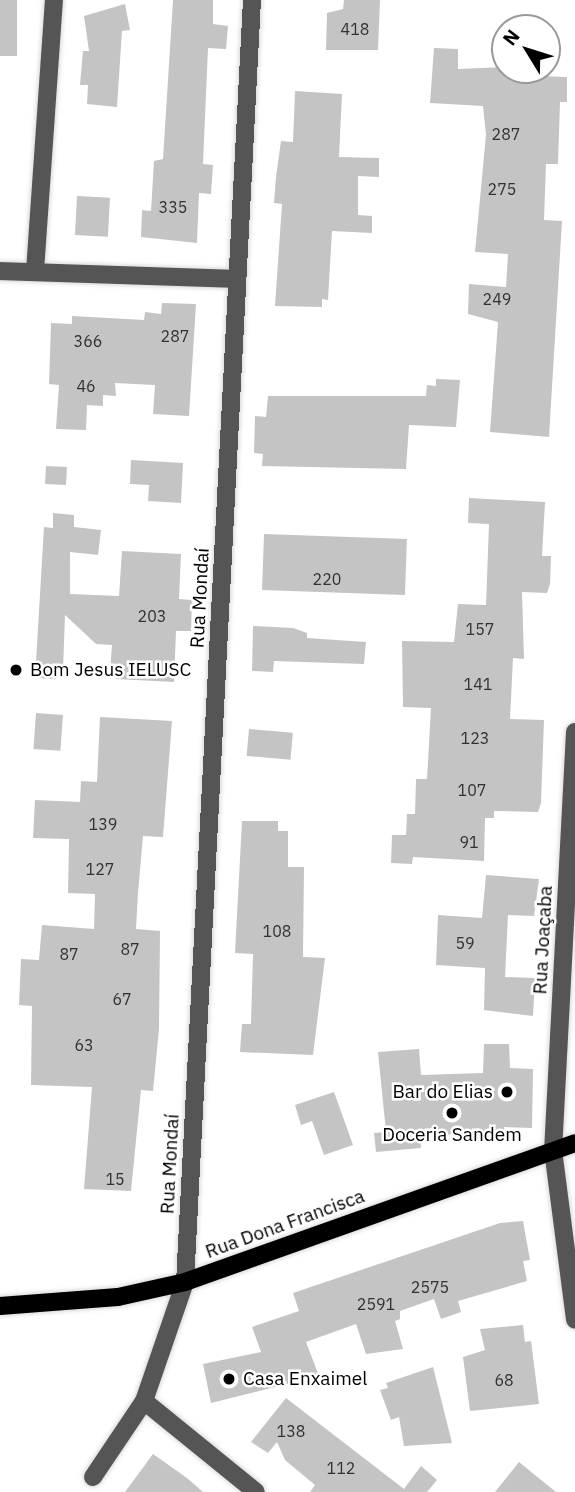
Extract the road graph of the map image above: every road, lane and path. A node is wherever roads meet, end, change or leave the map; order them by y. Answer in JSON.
{"nodes":[{"id":1,"x":54,"y":0,"type":"edge"},
{"id":2,"x":252,"y":0,"type":"edge"},
{"id":3,"x":0,"y":271,"type":"edge"},
{"id":4,"x":35,"y":271,"type":"junction"},
{"id":5,"x":237,"y":279,"type":"junction"},
{"id":6,"x":575,"y":732,"type":"edge"},
{"id":7,"x":575,"y":1143,"type":"edge"},
{"id":8,"x":553,"y":1150,"type":"junction"},
{"id":9,"x":185,"y":1282,"type":"junction"},
{"id":10,"x":0,"y":1306,"type":"edge"},
{"id":11,"x":575,"y":1320,"type":"edge"},
{"id":12,"x":144,"y":1401,"type":"junction"},
{"id":13,"x":93,"y":1477,"type":"dead end"},
{"id":14,"x":256,"y":1492,"type":"edge"}],
"edges":[{"from":1,"to":4,"type":"street"},
{"from":2,"to":5,"type":"street","name":"Rua Mondaí"},
{"from":3,"to":4,"type":"street"},
{"from":4,"to":5,"type":"street"},
{"from":5,"to":9,"type":"street","name":"Rua Mondaí"},
{"from":6,"to":8,"type":"street","name":"Rua Joaçaba"},
{"from":7,"to":8,"type":"main road","name":"Rua Dona Francisca"},
{"from":8,"to":9,"type":"main road","name":"Rua Dona Francisca"},
{"from":8,"to":11,"type":"street","name":"Rua Joaçaba"},
{"from":9,"to":10,"type":"main road","name":"Rua Dona Francisca"},
{"from":9,"to":12,"type":"street","name":"Rua Mondaí"},
{"from":12,"to":13,"type":"street","name":"Rua Mondaí"},
{"from":12,"to":14,"type":"street"}]}
